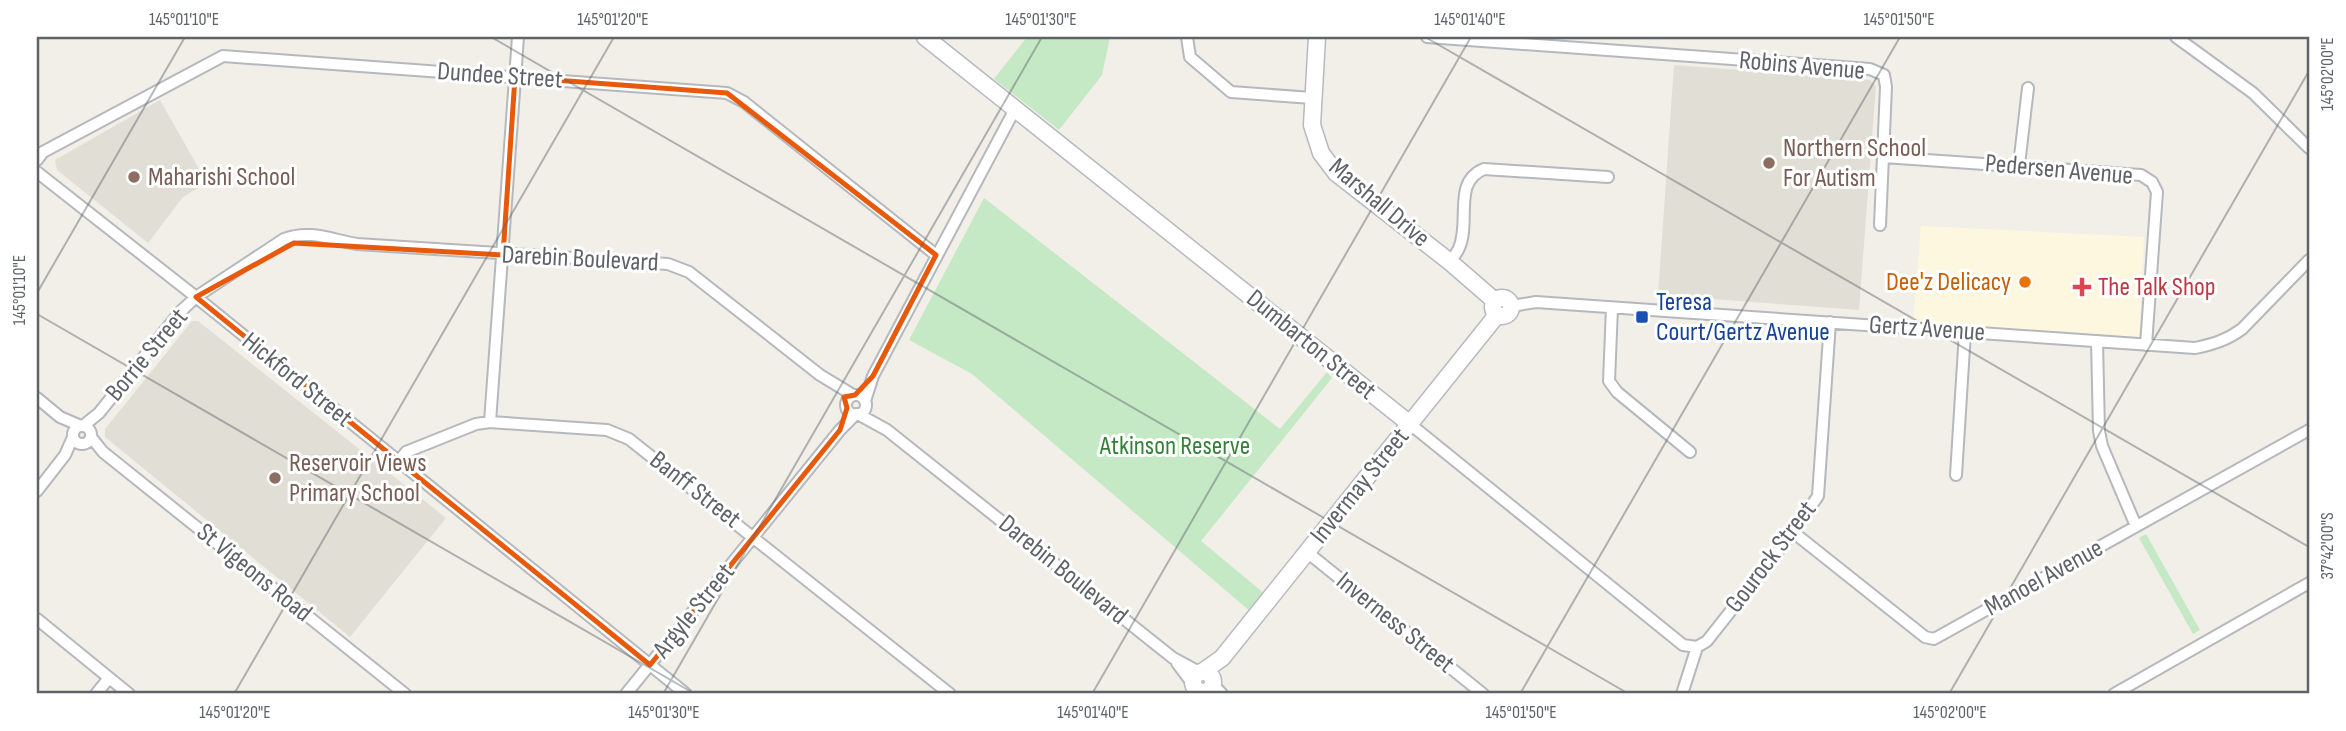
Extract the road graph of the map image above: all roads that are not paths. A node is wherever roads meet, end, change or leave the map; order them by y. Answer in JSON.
{"nodes":[{"id":1,"x":518,"y":37,"type":"edge"},
{"id":2,"x":925,"y":37,"type":"edge"},
{"id":3,"x":1187,"y":37,"type":"edge"},
{"id":4,"x":1317,"y":37,"type":"edge"},
{"id":5,"x":1427,"y":37,"type":"edge"},
{"id":6,"x":2176,"y":37,"type":"edge"},
{"id":7,"x":515,"y":76,"type":"junction"},
{"id":8,"x":2028,"y":88,"type":"dead end"},
{"id":9,"x":1312,"y":98,"type":"junction"},
{"id":10,"x":1015,"y":108,"type":"junction"},
{"id":11,"x":2309,"y":148,"type":"edge"},
{"id":12,"x":1884,"y":157,"type":"junction"},
{"id":13,"x":37,"y":160,"type":"edge"},
{"id":14,"x":2019,"y":165,"type":"junction"},
{"id":15,"x":37,"y":172,"type":"edge"},
{"id":16,"x":1608,"y":177,"type":"dead end"},
{"id":17,"x":1880,"y":225,"type":"dead end"},
{"id":18,"x":503,"y":255,"type":"junction"},
{"id":19,"x":936,"y":255,"type":"junction"},
{"id":20,"x":2309,"y":260,"type":"edge"},
{"id":21,"x":1450,"y":262,"type":"junction"},
{"id":22,"x":195,"y":297,"type":"junction"},
{"id":23,"x":1512,"y":306,"type":"joint"},
{"id":24,"x":1496,"y":308,"type":"junction"},
{"id":25,"x":1612,"y":308,"type":"junction"},
{"id":26,"x":1830,"y":322,"type":"junction"},
{"id":27,"x":1965,"y":332,"type":"junction"},
{"id":28,"x":2097,"y":341,"type":"junction"},
{"id":29,"x":2146,"y":345,"type":"junction"},
{"id":30,"x":37,"y":398,"type":"edge"},
{"id":31,"x":856,"y":405,"type":"junction"},
{"id":32,"x":490,"y":422,"type":"junction"},
{"id":33,"x":1410,"y":424,"type":"junction"},
{"id":34,"x":2309,"y":430,"type":"edge"},
{"id":35,"x":82,"y":435,"type":"junction"},
{"id":36,"x":1690,"y":452,"type":"dead end"},
{"id":37,"x":398,"y":462,"type":"junction"},
{"id":38,"x":1956,"y":475,"type":"dead end"},
{"id":39,"x":37,"y":491,"type":"edge"},
{"id":40,"x":2136,"y":526,"type":"junction"},
{"id":41,"x":1793,"y":532,"type":"junction"},
{"id":42,"x":754,"y":537,"type":"junction"},
{"id":43,"x":1307,"y":552,"type":"junction"},
{"id":44,"x":2309,"y":583,"type":"edge"},
{"id":45,"x":37,"y":619,"type":"edge"},
{"id":46,"x":1697,"y":647,"type":"junction"},
{"id":47,"x":650,"y":665,"type":"junction"},
{"id":48,"x":109,"y":678,"type":"junction"},
{"id":49,"x":1203,"y":686,"type":"edge"},
{"id":50,"x":96,"y":694,"type":"edge"},
{"id":51,"x":129,"y":694,"type":"edge"},
{"id":52,"x":405,"y":694,"type":"edge"},
{"id":53,"x":626,"y":694,"type":"edge"},
{"id":54,"x":686,"y":694,"type":"edge"},
{"id":55,"x":950,"y":694,"type":"edge"},
{"id":56,"x":1483,"y":694,"type":"edge"},
{"id":57,"x":1682,"y":694,"type":"edge"},
{"id":58,"x":2114,"y":694,"type":"edge"}],
"edges":[{"from":1,"to":7,"type":"street"},
{"from":2,"to":10,"type":"street","name":"Dumbarton Street"},
{"from":3,"to":9,"type":"street"},
{"from":4,"to":9,"type":"street","name":"Marshall Drive"},
{"from":5,"to":12,"type":"street","name":"Robins Avenue"},
{"from":6,"to":11,"type":"street"},
{"from":7,"to":13,"type":"street","name":"Dundee Street"},
{"from":7,"to":18,"type":"street"},
{"from":7,"to":19,"type":"street","name":"Dundee Street"},
{"from":8,"to":14,"type":"street"},
{"from":9,"to":21,"type":"street","name":"Marshall Drive"},
{"from":10,"to":19,"type":"street","name":"Argyle Street"},
{"from":10,"to":33,"type":"street","name":"Dumbarton Street"},
{"from":12,"to":14,"type":"street","name":"Pedersen Avenue"},
{"from":12,"to":17,"type":"street"},
{"from":14,"to":29,"type":"street","name":"Pedersen Avenue"},
{"from":15,"to":22,"type":"street","name":"Hickford Street"},
{"from":16,"to":21,"type":"street"},
{"from":18,"to":22,"type":"street","name":"Darebin Boulevard"},
{"from":18,"to":31,"type":"street","name":"Darebin Boulevard"},
{"from":18,"to":32,"type":"street"},
{"from":19,"to":31,"type":"street","name":"Argyle Street"},
{"from":20,"to":29,"type":"street","name":"Gertz Avenue"},
{"from":21,"to":24,"type":"street","name":"Marshall Drive"},
{"from":22,"to":35,"type":"street","name":"Borrie Street"},
{"from":22,"to":37,"type":"street","name":"Hickford Street"},
{"from":23,"to":24,"type":"street"},
{"from":23,"to":25,"type":"street","name":"Gertz Avenue"},
{"from":24,"to":33,"type":"street","name":"Invermay Street"},
{"from":25,"to":26,"type":"street","name":"Gertz Avenue"},
{"from":25,"to":36,"type":"street"},
{"from":26,"to":27,"type":"street","name":"Gertz Avenue"},
{"from":26,"to":41,"type":"street","name":"Gourock Street"},
{"from":27,"to":28,"type":"street","name":"Gertz Avenue"},
{"from":27,"to":38,"type":"street"},
{"from":28,"to":29,"type":"street","name":"Gertz Avenue"},
{"from":28,"to":40,"type":"street"},
{"from":30,"to":35,"type":"street","name":"St Vigeons Road"},
{"from":31,"to":42,"type":"street","name":"Argyle Street"},
{"from":31,"to":49,"type":"street","name":"Darebin Boulevard"},
{"from":32,"to":37,"type":"street","name":"Banff Street"},
{"from":32,"to":42,"type":"street","name":"Banff Street"},
{"from":33,"to":43,"type":"street","name":"Invermay Street"},
{"from":33,"to":46,"type":"street","name":"Dumbarton Street"},
{"from":34,"to":40,"type":"street","name":"Manoel Avenue"},
{"from":35,"to":39,"type":"street","name":"Borrie Street"},
{"from":35,"to":52,"type":"street","name":"St Vigeons Road"},
{"from":37,"to":47,"type":"street","name":"Hickford Street"},
{"from":40,"to":41,"type":"street","name":"Manoel Avenue"},
{"from":41,"to":46,"type":"street","name":"Gourock Street"},
{"from":42,"to":47,"type":"street","name":"Argyle Street"},
{"from":42,"to":55,"type":"street","name":"Banff Street"},
{"from":43,"to":49,"type":"street","name":"Invermay Street"},
{"from":43,"to":56,"type":"street","name":"Inverness Street"},
{"from":44,"to":58,"type":"street"},
{"from":45,"to":48,"type":"street"},
{"from":46,"to":57,"type":"street","name":"Gourock Street"},
{"from":47,"to":53,"type":"street","name":"Argyle Street"},
{"from":47,"to":54,"type":"street","name":"Hickford Street"},
{"from":48,"to":50,"type":"street"},
{"from":48,"to":51,"type":"street"}]}
